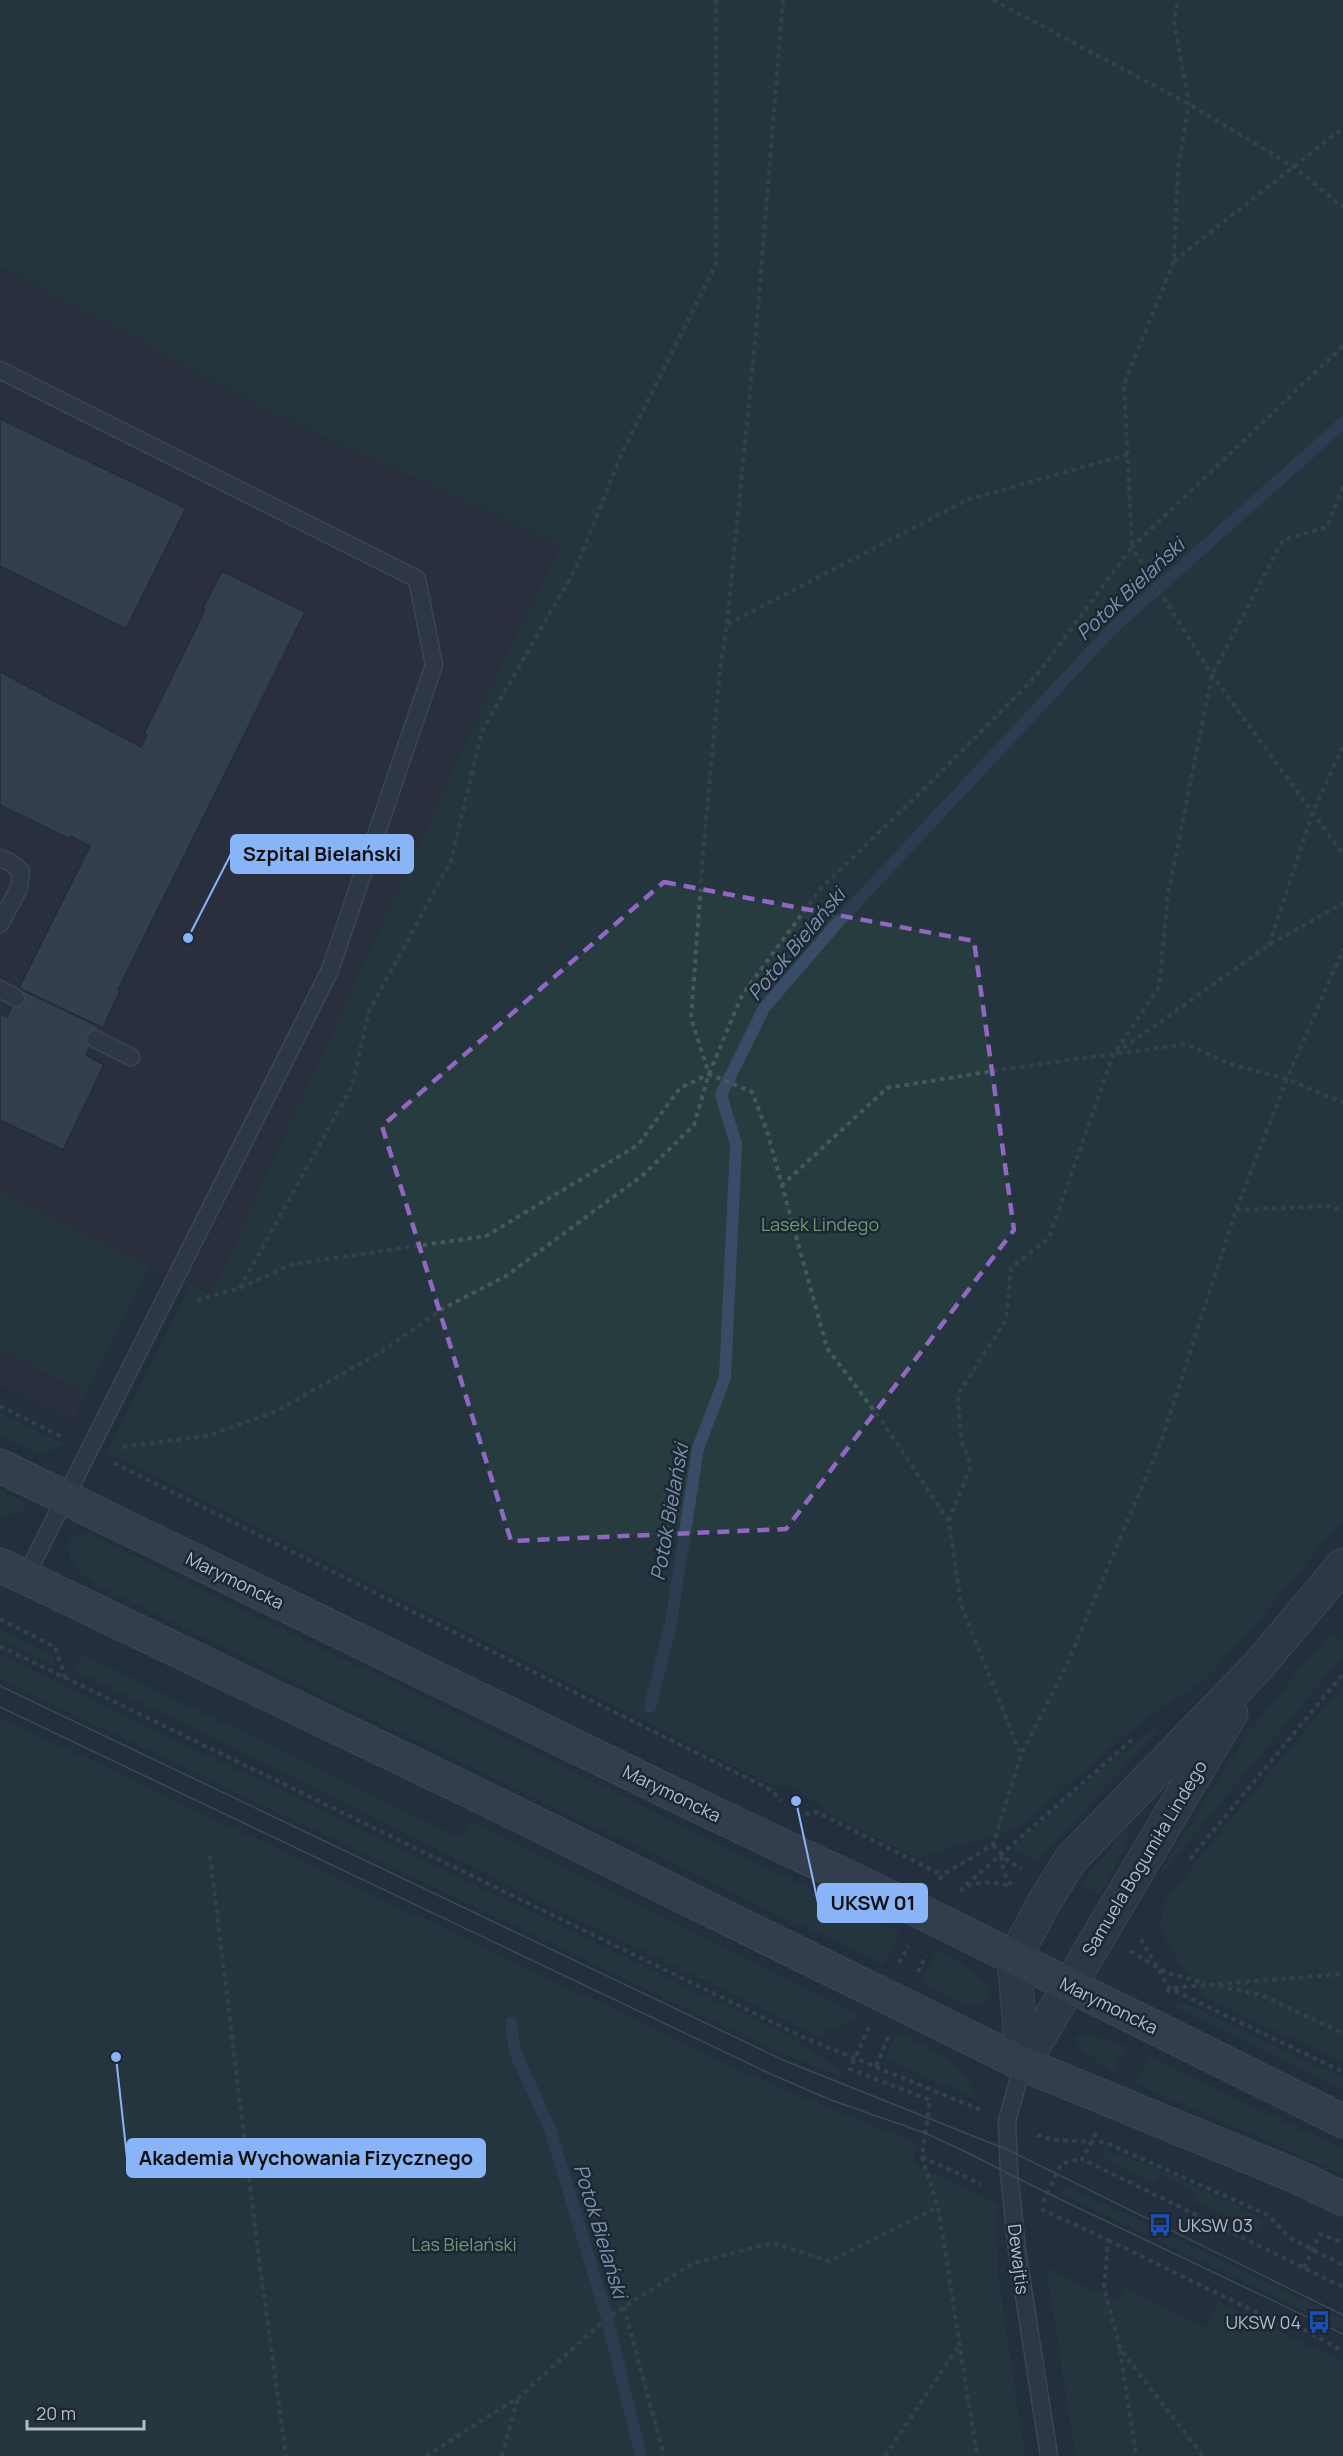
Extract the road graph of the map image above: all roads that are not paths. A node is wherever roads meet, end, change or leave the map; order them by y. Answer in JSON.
{"nodes":[{"id":1,"x":0,"y":370,"type":"edge"},
{"id":2,"x":0,"y":858,"type":"edge"},
{"id":3,"x":0,"y":924,"type":"edge"},
{"id":4,"x":0,"y":989,"type":"edge"},
{"id":5,"x":16,"y":998,"type":"dead end"},
{"id":6,"x":95,"y":1039,"type":"dead end"},
{"id":7,"x":131,"y":1057,"type":"dead end"},
{"id":8,"x":0,"y":1466,"type":"edge"},
{"id":9,"x":65,"y":1497,"type":"junction"},
{"id":10,"x":1343,"y":1565,"type":"edge"},
{"id":11,"x":13,"y":1571,"type":"edge"},
{"id":12,"x":1259,"y":1665,"type":"junction"},
{"id":13,"x":1014,"y":1959,"type":"junction"},
{"id":14,"x":1068,"y":1986,"type":"junction"},
{"id":15,"x":1023,"y":2064,"type":"junction"},
{"id":16,"x":1343,"y":2121,"type":"edge"},
{"id":17,"x":1343,"y":2199,"type":"edge"},
{"id":18,"x":1049,"y":2456,"type":"edge"}],
"edges":[{"from":1,"to":9,"type":"lane"},
{"from":2,"to":3,"type":"lane"},
{"from":4,"to":5,"type":"lane"},
{"from":6,"to":7,"type":"lane"},
{"from":8,"to":9,"type":"main road","name":"Marymoncka"},
{"from":9,"to":11,"type":"lane"},
{"from":9,"to":13,"type":"main road","name":"Marymoncka"},
{"from":10,"to":12,"type":"street","name":"Samuela Bogumiła Lindego"},
{"from":11,"to":15,"type":"main road"},
{"from":12,"to":13,"type":"street","name":"Samuela Bogumiła Lindego"},
{"from":12,"to":14,"type":"street","name":"Samuela Bogumiła Lindego"},
{"from":13,"to":14,"type":"main road","name":"Marymoncka"},
{"from":13,"to":15,"type":"street"},
{"from":14,"to":15,"type":"street","name":"Samuela Bogumiła Lindego"},
{"from":14,"to":16,"type":"main road","name":"Marymoncka"},
{"from":15,"to":17,"type":"main road"},
{"from":15,"to":18,"type":"lane","name":"Dewajtis"}]}
